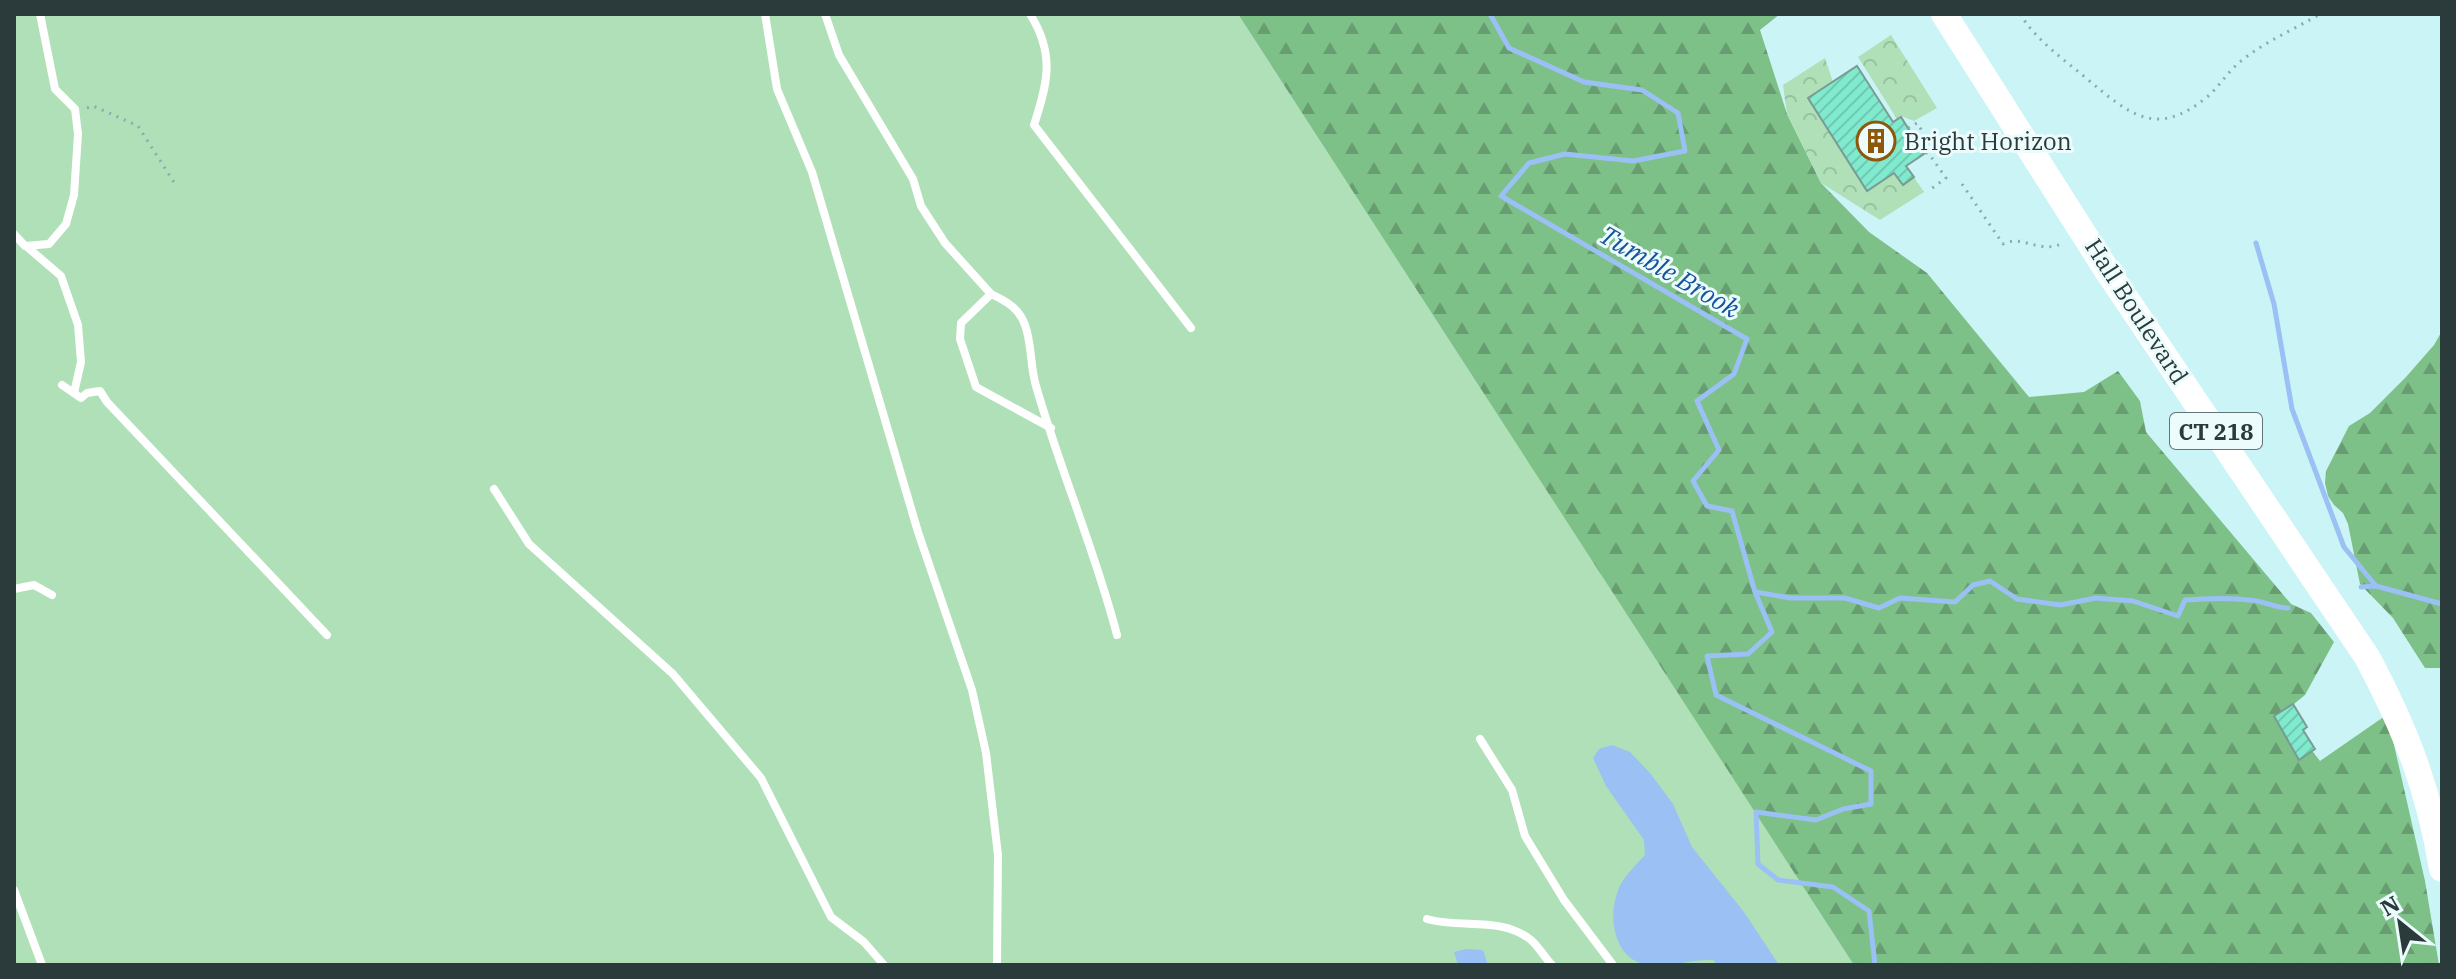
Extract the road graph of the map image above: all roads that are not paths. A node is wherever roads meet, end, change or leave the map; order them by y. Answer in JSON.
{"nodes":[{"id":1,"x":40,"y":14,"type":"edge"},
{"id":2,"x":765,"y":14,"type":"edge"},
{"id":3,"x":825,"y":14,"type":"edge"},
{"id":4,"x":1030,"y":14,"type":"edge"},
{"id":5,"x":1944,"y":14,"type":"edge"},
{"id":6,"x":14,"y":234,"type":"edge"},
{"id":7,"x":25,"y":246,"type":"junction"},
{"id":8,"x":991,"y":294,"type":"junction"},
{"id":9,"x":1191,"y":328,"type":"dead end"},
{"id":10,"x":62,"y":385,"type":"dead end"},
{"id":11,"x":74,"y":393,"type":"junction"},
{"id":12,"x":1051,"y":428,"type":"junction"},
{"id":13,"x":494,"y":489,"type":"dead end"},
{"id":14,"x":14,"y":589,"type":"edge"},
{"id":15,"x":52,"y":595,"type":"dead end"},
{"id":16,"x":327,"y":635,"type":"dead end"},
{"id":17,"x":1117,"y":635,"type":"dead end"},
{"id":18,"x":1480,"y":739,"type":"dead end"},
{"id":19,"x":2442,"y":869,"type":"edge"},
{"id":20,"x":14,"y":890,"type":"edge"},
{"id":21,"x":1427,"y":919,"type":"dead end"},
{"id":22,"x":42,"y":965,"type":"edge"},
{"id":23,"x":884,"y":965,"type":"edge"},
{"id":24,"x":997,"y":965,"type":"edge"},
{"id":25,"x":1552,"y":965,"type":"edge"},
{"id":26,"x":1613,"y":965,"type":"edge"}],
"edges":[{"from":1,"to":7,"type":"lane"},
{"from":2,"to":24,"type":"lane"},
{"from":3,"to":8,"type":"lane"},
{"from":4,"to":9,"type":"lane"},
{"from":5,"to":19,"type":"main road","name":"Hall Boulevard","number":"CT 218"},
{"from":6,"to":7,"type":"lane"},
{"from":7,"to":11,"type":"lane"},
{"from":8,"to":12,"type":"lane"},
{"from":8,"to":12,"type":"lane"},
{"from":10,"to":11,"type":"lane"},
{"from":11,"to":16,"type":"lane"},
{"from":12,"to":17,"type":"lane"},
{"from":13,"to":23,"type":"lane"},
{"from":14,"to":15,"type":"lane"},
{"from":18,"to":26,"type":"lane"},
{"from":20,"to":22,"type":"lane"},
{"from":21,"to":25,"type":"lane"}]}
